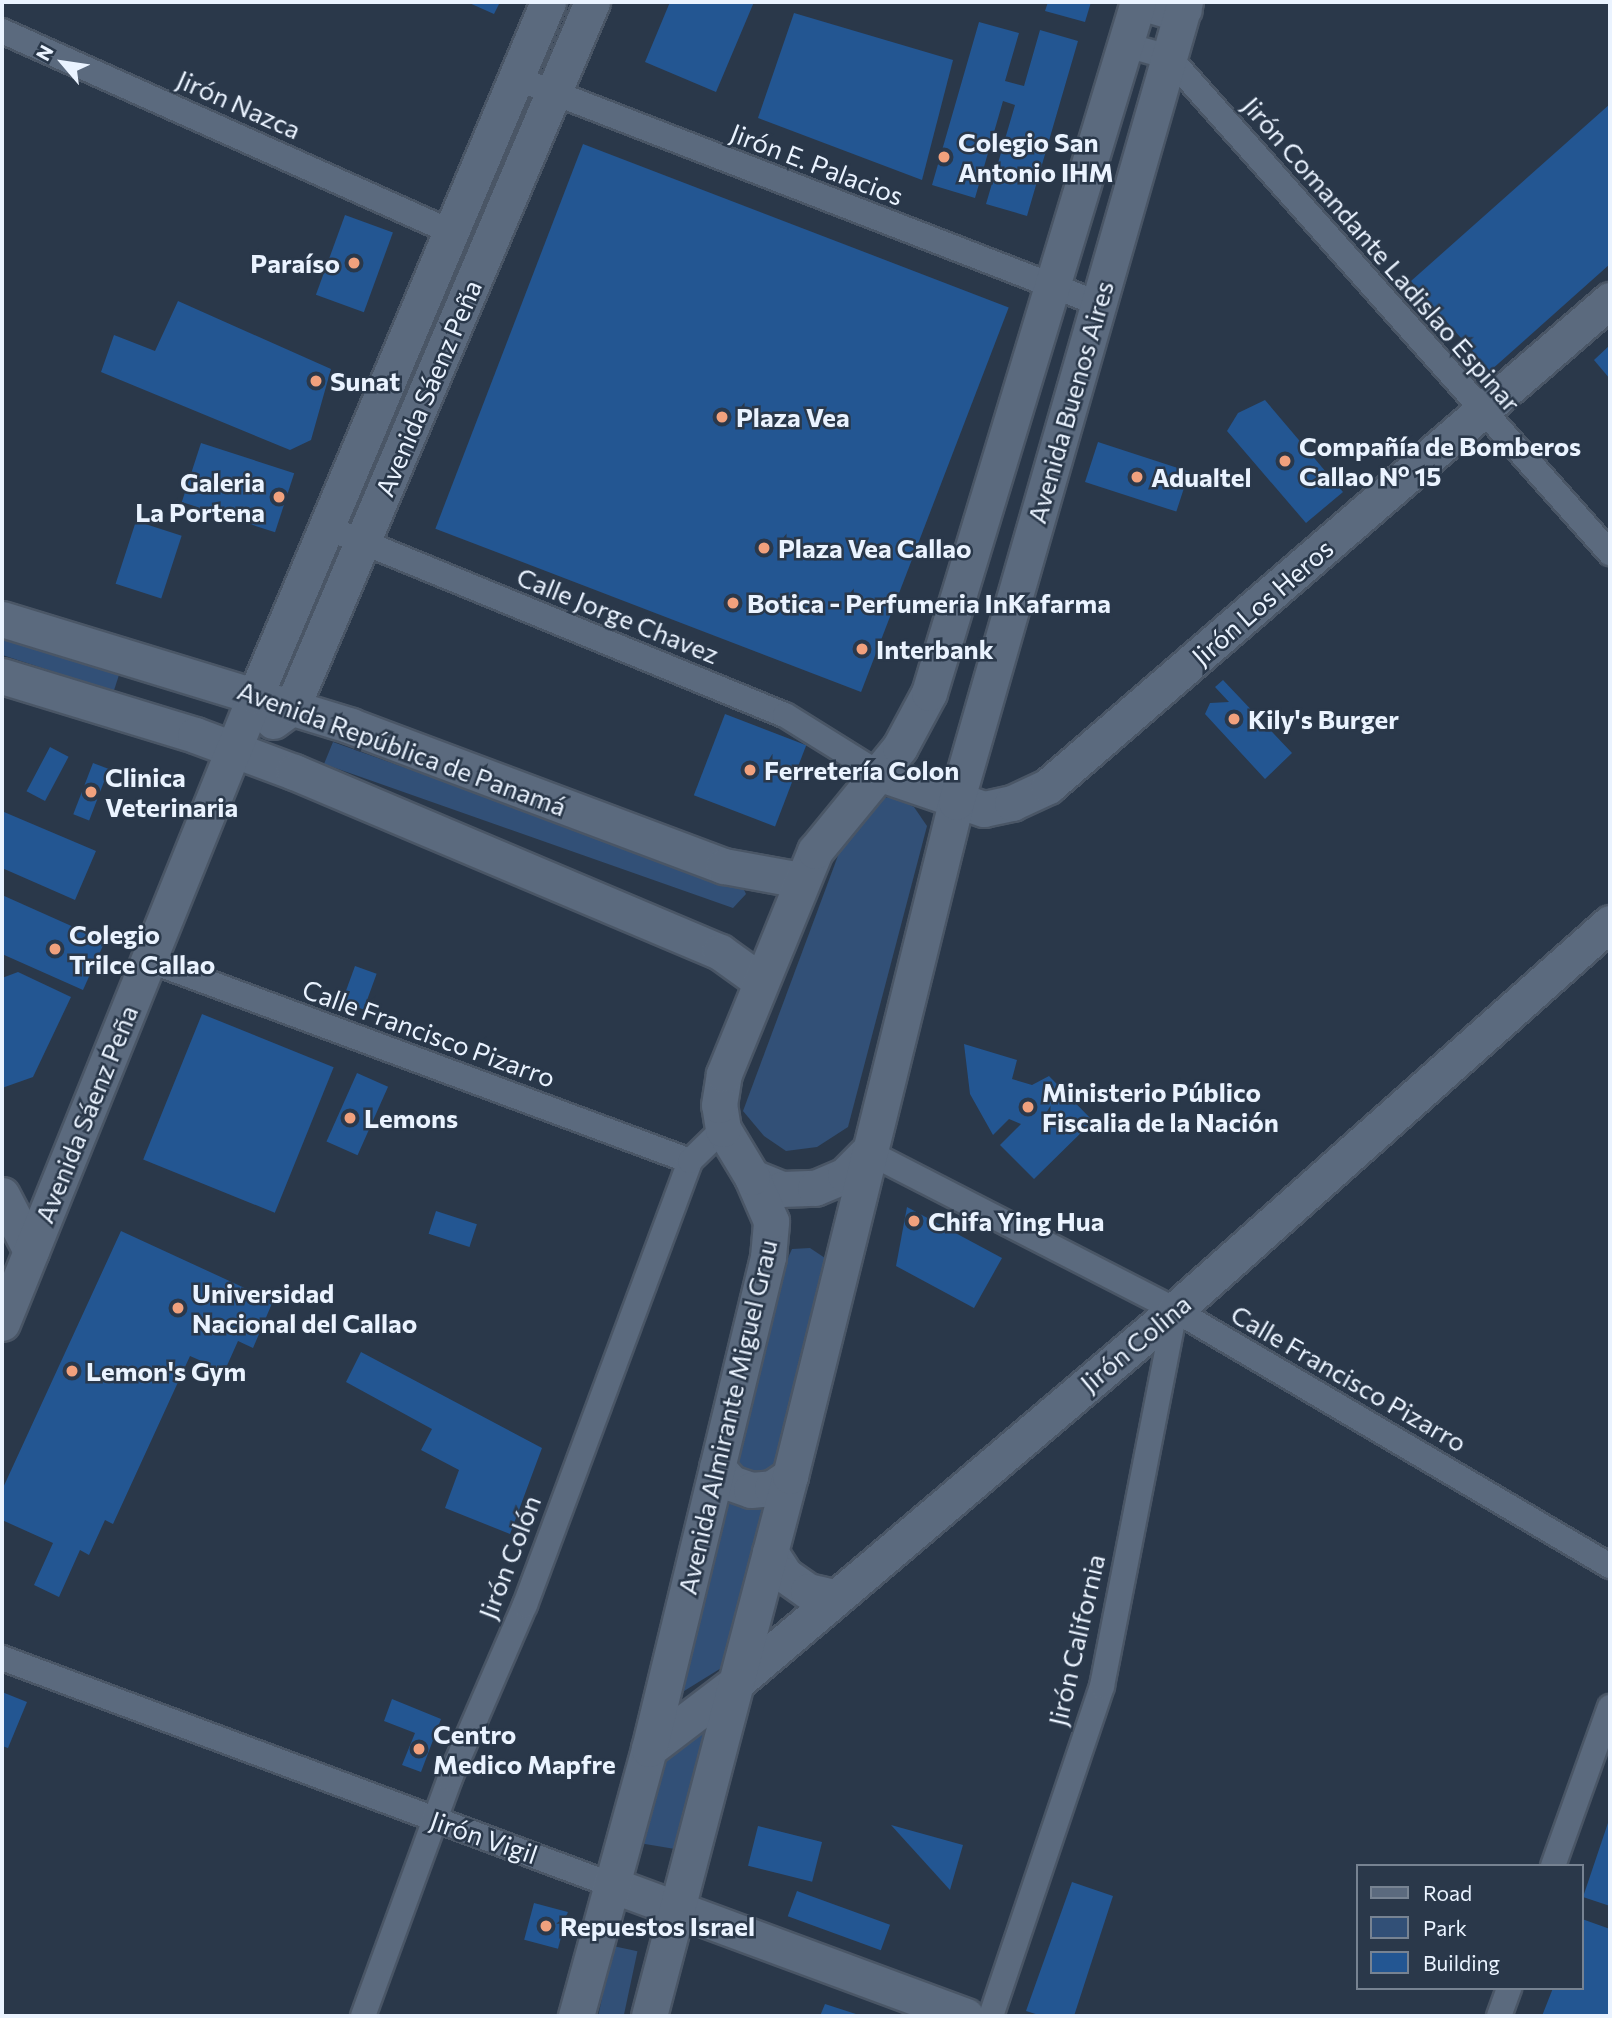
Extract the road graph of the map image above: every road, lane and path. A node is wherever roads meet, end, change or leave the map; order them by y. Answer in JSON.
{"nodes":[{"id":1,"x":548,"y":2,"type":"edge"},
{"id":2,"x":592,"y":2,"type":"edge"},
{"id":3,"x":1137,"y":4,"type":"edge"},
{"id":4,"x":1189,"y":8,"type":"edge"},
{"id":5,"x":2,"y":31,"type":"edge"},
{"id":6,"x":1126,"y":45,"type":"junction"},
{"id":7,"x":1169,"y":58,"type":"junction"},
{"id":8,"x":516,"y":78,"type":"junction"},
{"id":9,"x":553,"y":93,"type":"junction"},
{"id":10,"x":451,"y":232,"type":"junction"},
{"id":11,"x":1052,"y":289,"type":"junction"},
{"id":12,"x":1610,"y":300,"type":"edge"},
{"id":13,"x":1097,"y":303,"type":"junction"},
{"id":14,"x":1482,"y":413,"type":"junction"},
{"id":15,"x":326,"y":527,"type":"junction"},
{"id":16,"x":362,"y":542,"type":"junction"},
{"id":17,"x":1610,"y":553,"type":"edge"},
{"id":18,"x":2,"y":619,"type":"edge"},
{"id":19,"x":2,"y":676,"type":"edge"},
{"id":20,"x":255,"y":696,"type":"junction"},
{"id":21,"x":292,"y":707,"type":"junction"},
{"id":22,"x":233,"y":749,"type":"junction"},
{"id":23,"x":878,"y":773,"type":"junction"},
{"id":24,"x":956,"y":802,"type":"junction"},
{"id":25,"x":800,"y":880,"type":"junction"},
{"id":26,"x":1610,"y":923,"type":"edge"},
{"id":27,"x":148,"y":960,"type":"junction"},
{"id":28,"x":759,"y":980,"type":"junction"},
{"id":29,"x":723,"y":1129,"type":"junction"},
{"id":30,"x":868,"y":1152,"type":"junction"},
{"id":31,"x":690,"y":1161,"type":"junction"},
{"id":32,"x":752,"y":1177,"type":"junction"},
{"id":33,"x":2,"y":1195,"type":"edge"},
{"id":34,"x":31,"y":1251,"type":"junction"},
{"id":35,"x":1175,"y":1310,"type":"junction"},
{"id":36,"x":2,"y":1323,"type":"edge"},
{"id":37,"x":718,"y":1467,"type":"junction"},
{"id":38,"x":790,"y":1476,"type":"junction"},
{"id":39,"x":770,"y":1552,"type":"junction"},
{"id":40,"x":1610,"y":1566,"type":"edge"},
{"id":41,"x":835,"y":1597,"type":"junction"},
{"id":42,"x":2,"y":1658,"type":"edge"},
{"id":43,"x":737,"y":1682,"type":"junction"},
{"id":44,"x":1610,"y":1707,"type":"edge"},
{"id":45,"x":649,"y":1749,"type":"junction"},
{"id":46,"x":434,"y":1820,"type":"junction"},
{"id":47,"x":1554,"y":1864,"type":"edge"},
{"id":48,"x":612,"y":1885,"type":"junction"},
{"id":49,"x":677,"y":1908,"type":"junction"},
{"id":50,"x":1508,"y":1990,"type":"edge"},
{"id":51,"x":363,"y":2016,"type":"edge"},
{"id":52,"x":576,"y":2016,"type":"edge"},
{"id":53,"x":649,"y":2016,"type":"edge"},
{"id":54,"x":966,"y":2016,"type":"edge"},
{"id":55,"x":990,"y":2016,"type":"edge"},
{"id":56,"x":1499,"y":2016,"type":"edge"}],
"edges":[{"from":1,"to":8,"type":"main road","name":"Avenida Sáenz Peña"},
{"from":2,"to":9,"type":"main road","name":"Avenida Sáenz Peña"},
{"from":3,"to":4,"type":"street"},
{"from":3,"to":6,"type":"main road","name":"Avenida Buenos Aires"},
{"from":4,"to":7,"type":"main road","name":"Avenida Buenos Aires"},
{"from":5,"to":10,"type":"street","name":"Jirón Nazca"},
{"from":6,"to":7,"type":"street"},
{"from":6,"to":11,"type":"main road","name":"Avenida Buenos Aires"},
{"from":7,"to":13,"type":"main road","name":"Avenida Buenos Aires"},
{"from":7,"to":14,"type":"street","name":"Jirón Comandante Ladislao Espinar"},
{"from":8,"to":9,"type":"street","name":"Jirón E. Palacios"},
{"from":8,"to":10,"type":"main road","name":"Avenida Sáenz Peña"},
{"from":9,"to":11,"type":"street","name":"Jirón E. Palacios"},
{"from":9,"to":16,"type":"main road","name":"Avenida Sáenz Peña"},
{"from":10,"to":15,"type":"main road","name":"Avenida Sáenz Peña"},
{"from":11,"to":13,"type":"street","name":"Jirón E. Palacios"},
{"from":11,"to":23,"type":"main road","name":"Avenida Buenos Aires"},
{"from":12,"to":14,"type":"main road","name":"Jirón Los Heros"},
{"from":13,"to":24,"type":"main road","name":"Avenida Buenos Aires"},
{"from":14,"to":17,"type":"street","name":"Jirón Comandante Ladislao Espinar"},
{"from":14,"to":24,"type":"main road","name":"Jirón Los Heros"},
{"from":15,"to":16,"type":"street","name":"Calle Jorge Chavez"},
{"from":15,"to":20,"type":"main road","name":"Avenida Sáenz Peña"},
{"from":16,"to":21,"type":"main road","name":"Avenida Sáenz Peña"},
{"from":16,"to":23,"type":"street","name":"Calle Jorge Chavez"},
{"from":18,"to":20,"type":"main road","name":"Avenida República de Panamá"},
{"from":19,"to":22,"type":"main road"},
{"from":20,"to":21,"type":"main road","name":"Avenida República de Panamá"},
{"from":20,"to":22,"type":"main road","name":"Avenida Sáenz Peña"},
{"from":21,"to":22,"type":"main road"},
{"from":21,"to":25,"type":"main road","name":"Avenida República de Panamá"},
{"from":22,"to":27,"type":"main road","name":"Avenida Sáenz Peña"},
{"from":22,"to":28,"type":"main road"},
{"from":23,"to":24,"type":"main road","name":"Jirón Los Heros"},
{"from":23,"to":25,"type":"main road","name":"Avenida Almirante Miguel Grau"},
{"from":24,"to":30,"type":"main road"},
{"from":25,"to":28,"type":"main road","name":"Avenida Almirante Miguel Grau"},
{"from":26,"to":35,"type":"main road","name":"Jirón Colina"},
{"from":27,"to":31,"type":"street","name":"Calle Francisco Pizarro"},
{"from":27,"to":34,"type":"main road","name":"Avenida Sáenz Peña"},
{"from":28,"to":29,"type":"main road","name":"Avenida Almirante Miguel Grau"},
{"from":29,"to":31,"type":"street","name":"Jirón Colón"},
{"from":29,"to":32,"type":"main road","name":"Avenida Almirante Miguel Grau"},
{"from":30,"to":32,"type":"main road"},
{"from":30,"to":35,"type":"street","name":"Calle Francisco Pizarro"},
{"from":30,"to":38,"type":"main road"},
{"from":31,"to":46,"type":"street","name":"Jirón Colón"},
{"from":32,"to":37,"type":"main road","name":"Avenida Almirante Miguel Grau"},
{"from":33,"to":34,"type":"main road"},
{"from":34,"to":36,"type":"main road","name":"Avenida Sáenz Peña"},
{"from":35,"to":40,"type":"street","name":"Calle Francisco Pizarro"},
{"from":35,"to":41,"type":"main road","name":"Jirón Colina"},
{"from":35,"to":55,"type":"street","name":"Jirón California"},
{"from":37,"to":38,"type":"main road"},
{"from":37,"to":45,"type":"main road","name":"Avenida Almirante Miguel Grau"},
{"from":38,"to":39,"type":"main road"},
{"from":39,"to":41,"type":"main road"},
{"from":39,"to":43,"type":"main road"},
{"from":41,"to":43,"type":"main road","name":"Jirón Colina"},
{"from":42,"to":46,"type":"street","name":"Jirón Vigil"},
{"from":43,"to":45,"type":"main road","name":"Jirón Colina"},
{"from":43,"to":49,"type":"main road"},
{"from":44,"to":47,"type":"street"},
{"from":45,"to":48,"type":"main road","name":"Avenida Almirante Miguel Grau"},
{"from":46,"to":48,"type":"street","name":"Jirón Vigil"},
{"from":46,"to":51,"type":"street","name":"Jirón Colón"},
{"from":48,"to":49,"type":"main road","name":"Jirón Vigil"},
{"from":48,"to":52,"type":"main road","name":"Avenida Almirante Miguel Grau"},
{"from":49,"to":53,"type":"main road"},
{"from":49,"to":54,"type":"main road","name":"Jirón Vigil"},
{"from":50,"to":56,"type":"street"}]}
